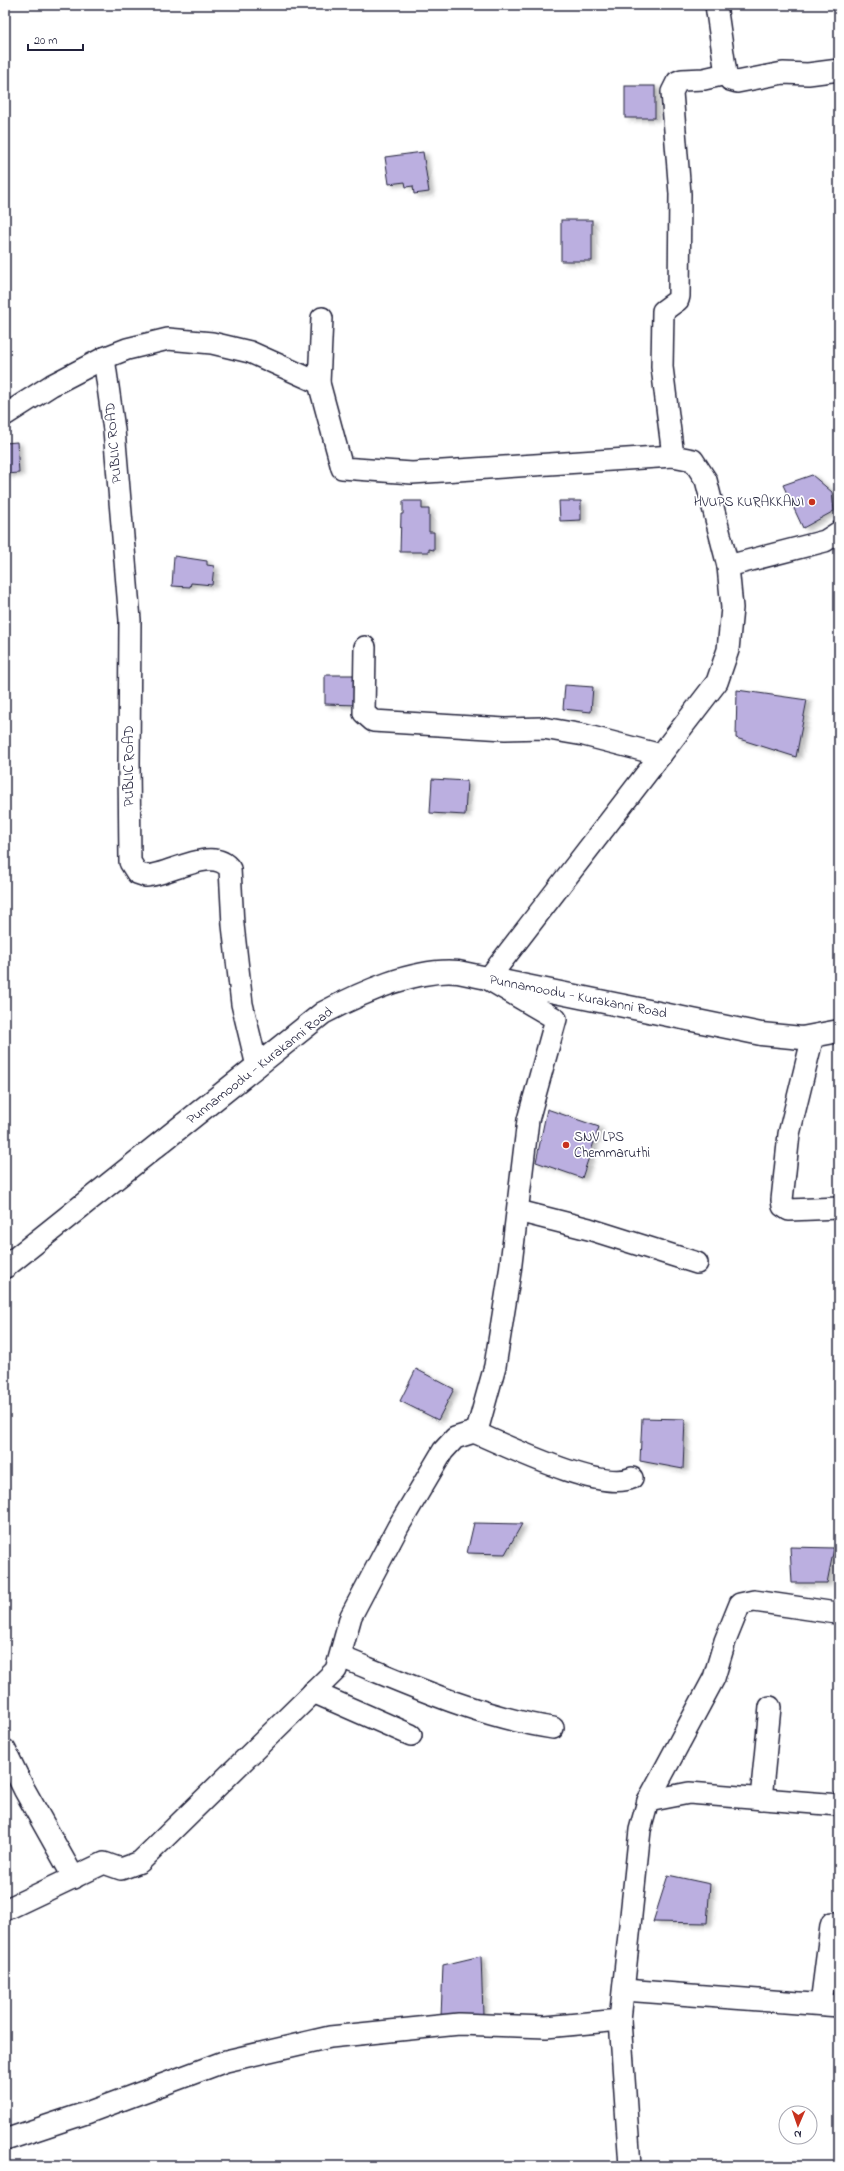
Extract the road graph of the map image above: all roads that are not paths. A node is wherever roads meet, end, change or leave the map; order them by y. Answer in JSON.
{"nodes":[{"id":1,"x":716,"y":5,"type":"edge"},
{"id":2,"x":839,"y":70,"type":"edge"},
{"id":3,"x":726,"y":74,"type":"junction"},
{"id":4,"x":322,"y":318,"type":"dead end"},
{"id":5,"x":104,"y":358,"type":"junction"},
{"id":6,"x":319,"y":383,"type":"junction"},
{"id":7,"x":5,"y":414,"type":"edge"},
{"id":8,"x":673,"y":456,"type":"junction"},
{"id":9,"x":839,"y":532,"type":"edge"},
{"id":10,"x":728,"y":566,"type":"junction"},
{"id":11,"x":365,"y":647,"type":"dead end"},
{"id":12,"x":661,"y":755,"type":"junction"},
{"id":13,"x":488,"y":979,"type":"junction"},
{"id":14,"x":839,"y":1031,"type":"edge"},
{"id":15,"x":813,"y":1036,"type":"junction"},
{"id":16,"x":257,"y":1066,"type":"junction"},
{"id":17,"x":839,"y":1208,"type":"edge"},
{"id":18,"x":518,"y":1211,"type":"junction"},
{"id":19,"x":697,"y":1263,"type":"dead end"},
{"id":20,"x":5,"y":1267,"type":"edge"},
{"id":21,"x":474,"y":1432,"type":"junction"},
{"id":22,"x":632,"y":1478,"type":"dead end"},
{"id":23,"x":836,"y":1613,"type":"dead end"},
{"id":24,"x":341,"y":1657,"type":"junction"},
{"id":25,"x":313,"y":1692,"type":"junction"},
{"id":26,"x":770,"y":1707,"type":"dead end"},
{"id":27,"x":553,"y":1728,"type":"dead end"},
{"id":28,"x":412,"y":1735,"type":"dead end"},
{"id":29,"x":5,"y":1750,"type":"edge"},
{"id":30,"x":761,"y":1799,"type":"junction"},
{"id":31,"x":648,"y":1801,"type":"junction"},
{"id":32,"x":839,"y":1805,"type":"edge"},
{"id":33,"x":74,"y":1878,"type":"junction"},
{"id":34,"x":5,"y":1910,"type":"edge"},
{"id":35,"x":839,"y":1923,"type":"edge"},
{"id":36,"x":624,"y":1990,"type":"junction"},
{"id":37,"x":830,"y":2005,"type":"edge"},
{"id":38,"x":620,"y":2020,"type":"junction"},
{"id":39,"x":5,"y":2140,"type":"edge"},
{"id":40,"x":630,"y":2166,"type":"edge"}],
"edges":[{"from":1,"to":3,"type":"street"},
{"from":2,"to":3,"type":"street"},
{"from":3,"to":8,"type":"street"},
{"from":4,"to":6,"type":"street"},
{"from":5,"to":6,"type":"street"},
{"from":5,"to":7,"type":"street"},
{"from":5,"to":16,"type":"street","name":"PUBLIC ROAD"},
{"from":6,"to":8,"type":"street"},
{"from":8,"to":10,"type":"street"},
{"from":9,"to":10,"type":"street"},
{"from":10,"to":12,"type":"street"},
{"from":11,"to":12,"type":"street"},
{"from":12,"to":13,"type":"street"},
{"from":13,"to":15,"type":"main road","name":"Punnamoodu - Kurakanni Road"},
{"from":13,"to":16,"type":"main road","name":"Punnamoodu - Kurakanni Road"},
{"from":13,"to":18,"type":"street"},
{"from":14,"to":15,"type":"main road","name":"Punnamoodu - Kurakanni Road"},
{"from":15,"to":17,"type":"street"},
{"from":16,"to":20,"type":"main road","name":"Punnamoodu - Kurakanni Road"},
{"from":18,"to":19,"type":"street"},
{"from":18,"to":21,"type":"street"},
{"from":21,"to":22,"type":"street"},
{"from":21,"to":24,"type":"street"},
{"from":23,"to":31,"type":"street"},
{"from":24,"to":25,"type":"street"},
{"from":24,"to":27,"type":"street"},
{"from":25,"to":28,"type":"street"},
{"from":25,"to":33,"type":"street"},
{"from":26,"to":30,"type":"street"},
{"from":29,"to":33,"type":"street"},
{"from":30,"to":31,"type":"street"},
{"from":30,"to":32,"type":"street"},
{"from":31,"to":36,"type":"street"},
{"from":33,"to":34,"type":"street"},
{"from":35,"to":37,"type":"street"},
{"from":36,"to":37,"type":"street"},
{"from":36,"to":38,"type":"street"},
{"from":38,"to":39,"type":"street"},
{"from":38,"to":40,"type":"street"}]}
